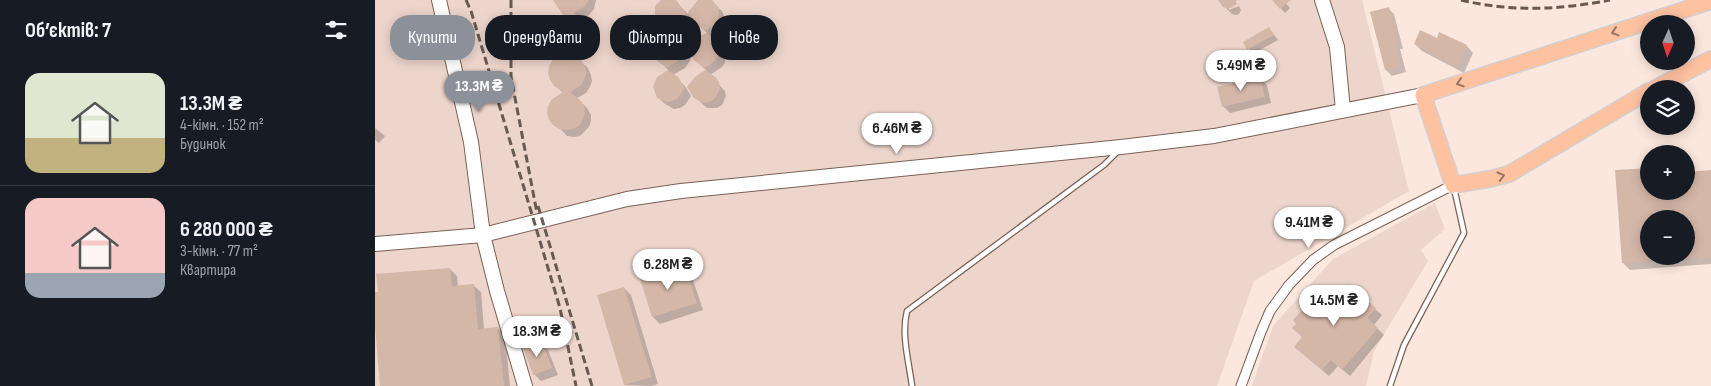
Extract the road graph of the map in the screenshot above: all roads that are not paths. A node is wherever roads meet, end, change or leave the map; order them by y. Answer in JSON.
{"nodes":[{"id":1,"x":439,"y":0,"type":"edge"},
{"id":2,"x":1321,"y":0,"type":"edge"},
{"id":3,"x":1711,"y":1,"type":"edge"},
{"id":4,"x":1711,"y":59,"type":"edge"},
{"id":5,"x":1671,"y":80,"type":"edge"},
{"id":6,"x":1423,"y":95,"type":"junction"},
{"id":7,"x":1640,"y":97,"type":"edge"},
{"id":8,"x":1343,"y":110,"type":"junction"},
{"id":9,"x":1121,"y":147,"type":"junction"},
{"id":10,"x":1453,"y":185,"type":"junction"},
{"id":11,"x":483,"y":236,"type":"junction"},
{"id":12,"x":375,"y":244,"type":"edge"},
{"id":13,"x":525,"y":386,"type":"edge"},
{"id":14,"x":912,"y":386,"type":"edge"},
{"id":15,"x":1241,"y":386,"type":"edge"},
{"id":16,"x":1390,"y":386,"type":"edge"}],
"edges":[{"from":1,"to":11,"type":"street"},
{"from":2,"to":8,"type":"street"},
{"from":3,"to":6,"type":"main road","one_way":true},
{"from":4,"to":5,"type":"main road"},
{"from":6,"to":8,"type":"street"},
{"from":6,"to":10,"type":"main road"},
{"from":10,"to":7,"type":"main road","one_way":true},
{"from":8,"to":9,"type":"street"},
{"from":9,"to":11,"type":"street"},
{"from":9,"to":14,"type":"lane"},
{"from":10,"to":15,"type":"street"},
{"from":10,"to":16,"type":"lane"},
{"from":11,"to":12,"type":"street"},
{"from":11,"to":13,"type":"street"}]}
